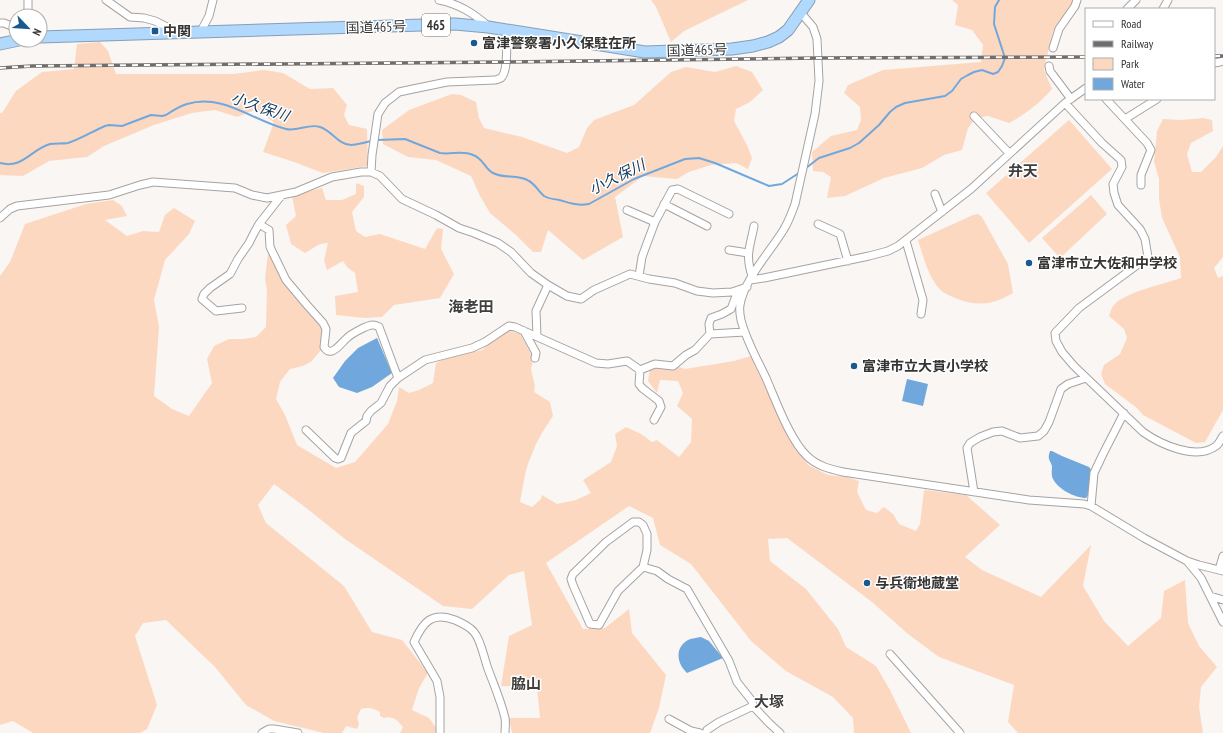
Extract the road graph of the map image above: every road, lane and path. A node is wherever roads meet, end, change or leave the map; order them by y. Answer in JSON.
{"nodes":[{"id":1,"x":106,"y":0,"type":"edge"},
{"id":2,"x":213,"y":0,"type":"edge"},
{"id":3,"x":439,"y":0,"type":"edge"},
{"id":4,"x":809,"y":0,"type":"edge"},
{"id":5,"x":1077,"y":0,"type":"edge"},
{"id":6,"x":1136,"y":0,"type":"edge"},
{"id":7,"x":1128,"y":8,"type":"edge"},
{"id":8,"x":801,"y":13,"type":"junction"},
{"id":9,"x":488,"y":27,"type":"junction"},
{"id":10,"x":506,"y":30,"type":"junction"},
{"id":11,"x":201,"y":32,"type":"junction"},
{"id":12,"x":173,"y":33,"type":"junction"},
{"id":13,"x":48,"y":37,"type":"edge"},
{"id":14,"x":1052,"y":48,"type":"dead end"},
{"id":15,"x":1049,"y":66,"type":"dead end"},
{"id":16,"x":1085,"y":89,"type":"edge"},
{"id":17,"x":1107,"y":100,"type":"edge"},
{"id":18,"x":1155,"y":100,"type":"edge"},
{"id":19,"x":1068,"y":101,"type":"junction"},
{"id":20,"x":974,"y":116,"type":"dead end"},
{"id":21,"x":1125,"y":119,"type":"junction"},
{"id":22,"x":1010,"y":153,"type":"junction"},
{"id":23,"x":371,"y":172,"type":"junction"},
{"id":24,"x":1141,"y":185,"type":"dead end"},
{"id":25,"x":935,"y":194,"type":"dead end"},
{"id":26,"x":281,"y":196,"type":"junction"},
{"id":27,"x":664,"y":204,"type":"junction"},
{"id":28,"x":627,"y":210,"type":"dead end"},
{"id":29,"x":942,"y":212,"type":"junction"},
{"id":30,"x":729,"y":214,"type":"dead end"},
{"id":31,"x":0,"y":218,"type":"edge"},
{"id":32,"x":655,"y":222,"type":"junction"},
{"id":33,"x":259,"y":224,"type":"junction"},
{"id":34,"x":818,"y":224,"type":"dead end"},
{"id":35,"x":707,"y":226,"type":"dead end"},
{"id":36,"x":754,"y":226,"type":"dead end"},
{"id":37,"x":906,"y":241,"type":"junction"},
{"id":38,"x":729,"y":250,"type":"dead end"},
{"id":39,"x":748,"y":253,"type":"junction"},
{"id":40,"x":848,"y":261,"type":"junction"},
{"id":41,"x":639,"y":276,"type":"junction"},
{"id":42,"x":749,"y":283,"type":"junction"},
{"id":43,"x":548,"y":285,"type":"junction"},
{"id":44,"x":242,"y":308,"type":"dead end"},
{"id":45,"x":921,"y":314,"type":"dead end"},
{"id":46,"x":524,"y":331,"type":"junction"},
{"id":47,"x":745,"y":332,"type":"junction"},
{"id":48,"x":710,"y":334,"type":"junction"},
{"id":49,"x":536,"y":336,"type":"junction"},
{"id":50,"x":535,"y":358,"type":"dead end"},
{"id":51,"x":640,"y":370,"type":"junction"},
{"id":52,"x":398,"y":378,"type":"junction"},
{"id":53,"x":1086,"y":378,"type":"junction"},
{"id":54,"x":1124,"y":413,"type":"junction"},
{"id":55,"x":654,"y":420,"type":"dead end"},
{"id":56,"x":306,"y":430,"type":"dead end"},
{"id":57,"x":1223,"y":436,"type":"edge"},
{"id":58,"x":1220,"y":447,"type":"edge"},
{"id":59,"x":974,"y":492,"type":"junction"},
{"id":60,"x":1091,"y":506,"type":"junction"},
{"id":61,"x":1223,"y":556,"type":"edge"},
{"id":62,"x":1187,"y":561,"type":"junction"},
{"id":63,"x":644,"y":567,"type":"junction"},
{"id":64,"x":1221,"y":571,"type":"edge"},
{"id":65,"x":1210,"y":596,"type":"junction"},
{"id":66,"x":1223,"y":600,"type":"edge"},
{"id":67,"x":1223,"y":622,"type":"edge"},
{"id":68,"x":890,"y":654,"type":"dead end"},
{"id":69,"x":753,"y":706,"type":"junction"},
{"id":70,"x":669,"y":719,"type":"dead end"},
{"id":71,"x":262,"y":733,"type":"edge"},
{"id":72,"x":298,"y":733,"type":"edge"},
{"id":73,"x":440,"y":733,"type":"edge"},
{"id":74,"x":505,"y":733,"type":"edge"},
{"id":75,"x":700,"y":733,"type":"edge"},
{"id":76,"x":706,"y":733,"type":"edge"},
{"id":77,"x":780,"y":733,"type":"edge"},
{"id":78,"x":960,"y":733,"type":"edge"}],
"edges":[{"from":1,"to":12,"type":"street"},
{"from":2,"to":11,"type":"street"},
{"from":3,"to":9,"type":"street"},
{"from":4,"to":8,"type":"highway","name":"国道465号","number":"465"},
{"from":5,"to":14,"type":"street"},
{"from":6,"to":7,"type":"street"},
{"from":8,"to":10,"type":"highway","name":"国道465号","number":"465"},
{"from":8,"to":42,"type":"street"},
{"from":9,"to":10,"type":"highway","name":"国道465号","number":"465"},
{"from":9,"to":11,"type":"highway","name":"国道465号","number":"465"},
{"from":10,"to":23,"type":"street"},
{"from":11,"to":12,"type":"highway","name":"国道465号","number":"465"},
{"from":12,"to":13,"type":"highway","name":"国道465号","number":"465"},
{"from":15,"to":19,"type":"street"},
{"from":16,"to":19,"type":"street"},
{"from":17,"to":21,"type":"street"},
{"from":18,"to":21,"type":"street"},
{"from":19,"to":22,"type":"street"},
{"from":19,"to":53,"type":"street"},
{"from":20,"to":22,"type":"street"},
{"from":21,"to":24,"type":"street"},
{"from":22,"to":29,"type":"street"},
{"from":23,"to":26,"type":"street"},
{"from":23,"to":43,"type":"street"},
{"from":25,"to":29,"type":"street"},
{"from":26,"to":31,"type":"street"},
{"from":26,"to":33,"type":"street"},
{"from":27,"to":30,"type":"street"},
{"from":27,"to":32,"type":"street"},
{"from":27,"to":35,"type":"street"},
{"from":28,"to":32,"type":"street"},
{"from":29,"to":37,"type":"street"},
{"from":32,"to":41,"type":"street"},
{"from":33,"to":44,"type":"street"},
{"from":33,"to":52,"type":"street"},
{"from":34,"to":40,"type":"street"},
{"from":36,"to":39,"type":"street"},
{"from":37,"to":40,"type":"street"},
{"from":37,"to":45,"type":"street"},
{"from":38,"to":39,"type":"street"},
{"from":39,"to":42,"type":"street"},
{"from":40,"to":42,"type":"street"},
{"from":41,"to":42,"type":"street"},
{"from":41,"to":43,"type":"street"},
{"from":42,"to":47,"type":"street"},
{"from":42,"to":48,"type":"street"},
{"from":43,"to":49,"type":"street"},
{"from":46,"to":49,"type":"street"},
{"from":46,"to":50,"type":"street"},
{"from":46,"to":52,"type":"street"},
{"from":47,"to":48,"type":"street"},
{"from":47,"to":59,"type":"street"},
{"from":48,"to":51,"type":"street"},
{"from":49,"to":51,"type":"street"},
{"from":51,"to":55,"type":"street"},
{"from":52,"to":56,"type":"street"},
{"from":53,"to":54,"type":"street"},
{"from":53,"to":59,"type":"street"},
{"from":54,"to":58,"type":"street"},
{"from":54,"to":60,"type":"street"},
{"from":57,"to":58,"type":"street"},
{"from":59,"to":60,"type":"street"},
{"from":60,"to":62,"type":"street"},
{"from":61,"to":64,"type":"street"},
{"from":62,"to":64,"type":"street"},
{"from":62,"to":65,"type":"street"},
{"from":63,"to":63,"type":"street"},
{"from":63,"to":69,"type":"street"},
{"from":65,"to":66,"type":"street"},
{"from":65,"to":67,"type":"street"},
{"from":68,"to":78,"type":"street"},
{"from":69,"to":76,"type":"street"},
{"from":69,"to":77,"type":"street"},
{"from":70,"to":75,"type":"street"},
{"from":71,"to":72,"type":"street"},
{"from":73,"to":74,"type":"street"}]}
